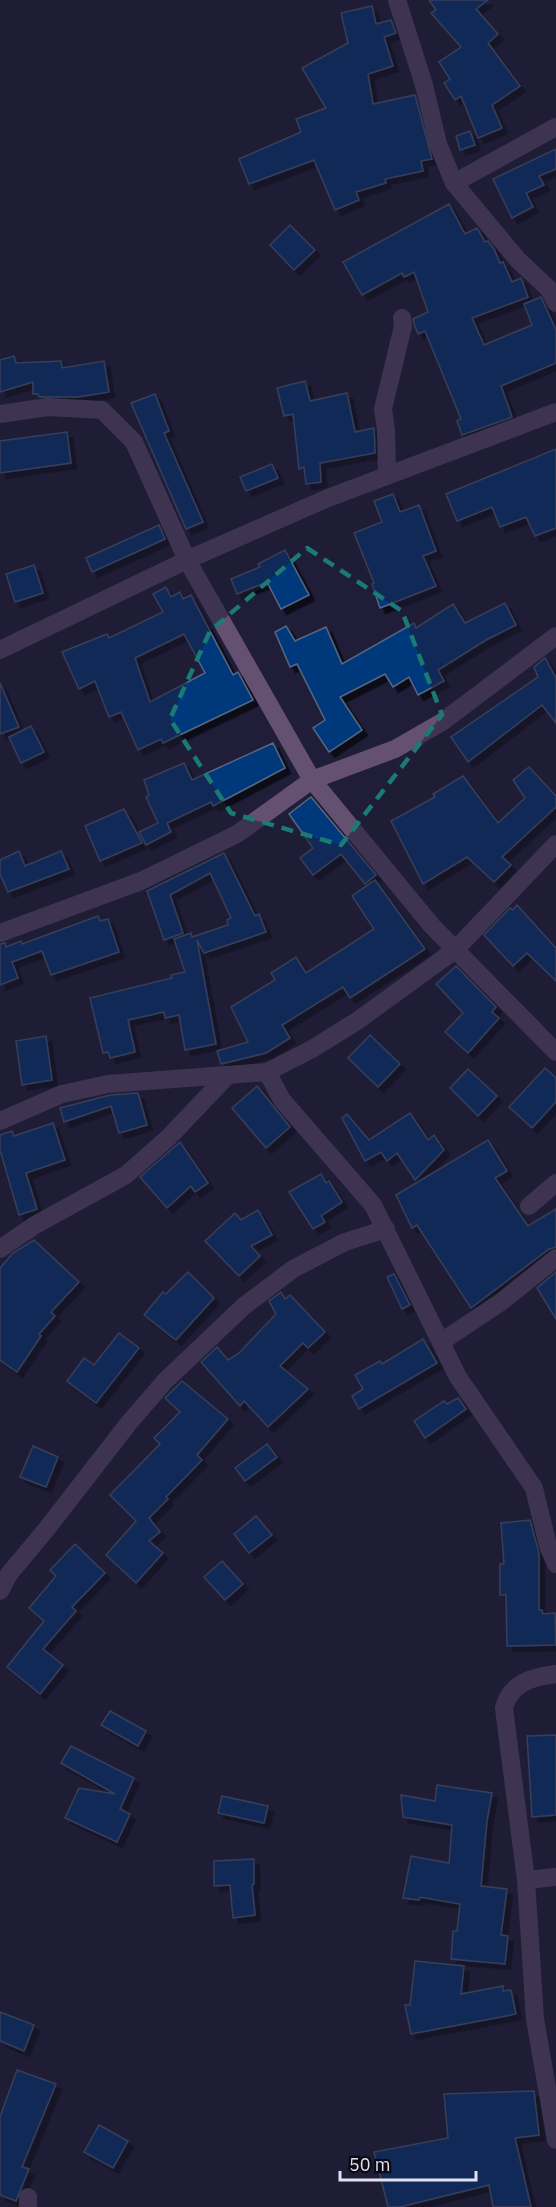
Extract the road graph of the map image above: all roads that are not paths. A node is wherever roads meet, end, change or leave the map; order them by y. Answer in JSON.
{"nodes":[{"id":1,"x":397,"y":0,"type":"edge"},
{"id":2,"x":556,"y":127,"type":"edge"},
{"id":3,"x":454,"y":183,"type":"junction"},
{"id":4,"x":556,"y":303,"type":"edge"},
{"id":5,"x":402,"y":318,"type":"dead end"},
{"id":6,"x":556,"y":412,"type":"edge"},
{"id":7,"x":0,"y":414,"type":"edge"},
{"id":8,"x":387,"y":476,"type":"junction"},
{"id":9,"x":187,"y":560,"type":"junction"},
{"id":10,"x":556,"y":636,"type":"edge"},
{"id":11,"x":0,"y":650,"type":"edge"},
{"id":12,"x":312,"y":780,"type":"junction"},
{"id":13,"x":556,"y":844,"type":"edge"},
{"id":14,"x":0,"y":933,"type":"edge"},
{"id":15,"x":455,"y":950,"type":"junction"},
{"id":16,"x":556,"y":1052,"type":"edge"},
{"id":17,"x":267,"y":1072,"type":"junction"},
{"id":18,"x":227,"y":1076,"type":"junction"},
{"id":19,"x":0,"y":1121,"type":"edge"},
{"id":20,"x":556,"y":1183,"type":"edge"},
{"id":21,"x":529,"y":1206,"type":"dead end"},
{"id":22,"x":386,"y":1229,"type":"junction"},
{"id":23,"x":0,"y":1249,"type":"edge"},
{"id":24,"x":556,"y":1258,"type":"edge"},
{"id":25,"x":441,"y":1341,"type":"junction"},
{"id":26,"x":556,"y":1564,"type":"edge"},
{"id":27,"x":0,"y":1591,"type":"edge"},
{"id":28,"x":556,"y":1674,"type":"edge"},
{"id":29,"x":556,"y":1877,"type":"edge"},
{"id":30,"x":526,"y":1880,"type":"junction"},
{"id":31,"x":556,"y":2140,"type":"edge"}],
"edges":[{"from":1,"to":3,"type":"street"},
{"from":2,"to":3,"type":"street"},
{"from":3,"to":4,"type":"street"},
{"from":5,"to":8,"type":"street"},
{"from":6,"to":8,"type":"street"},
{"from":7,"to":9,"type":"street"},
{"from":8,"to":9,"type":"street"},
{"from":9,"to":11,"type":"street"},
{"from":9,"to":12,"type":"street"},
{"from":10,"to":12,"type":"street"},
{"from":12,"to":14,"type":"street"},
{"from":12,"to":15,"type":"street"},
{"from":13,"to":15,"type":"street"},
{"from":15,"to":16,"type":"street"},
{"from":15,"to":17,"type":"street"},
{"from":17,"to":18,"type":"street"},
{"from":17,"to":22,"type":"street"},
{"from":18,"to":19,"type":"street"},
{"from":18,"to":23,"type":"street"},
{"from":20,"to":21,"type":"street"},
{"from":22,"to":25,"type":"street"},
{"from":22,"to":27,"type":"street"},
{"from":24,"to":25,"type":"street"},
{"from":25,"to":26,"type":"street"},
{"from":28,"to":30,"type":"street"},
{"from":29,"to":30,"type":"street"},
{"from":30,"to":31,"type":"street"}]}
